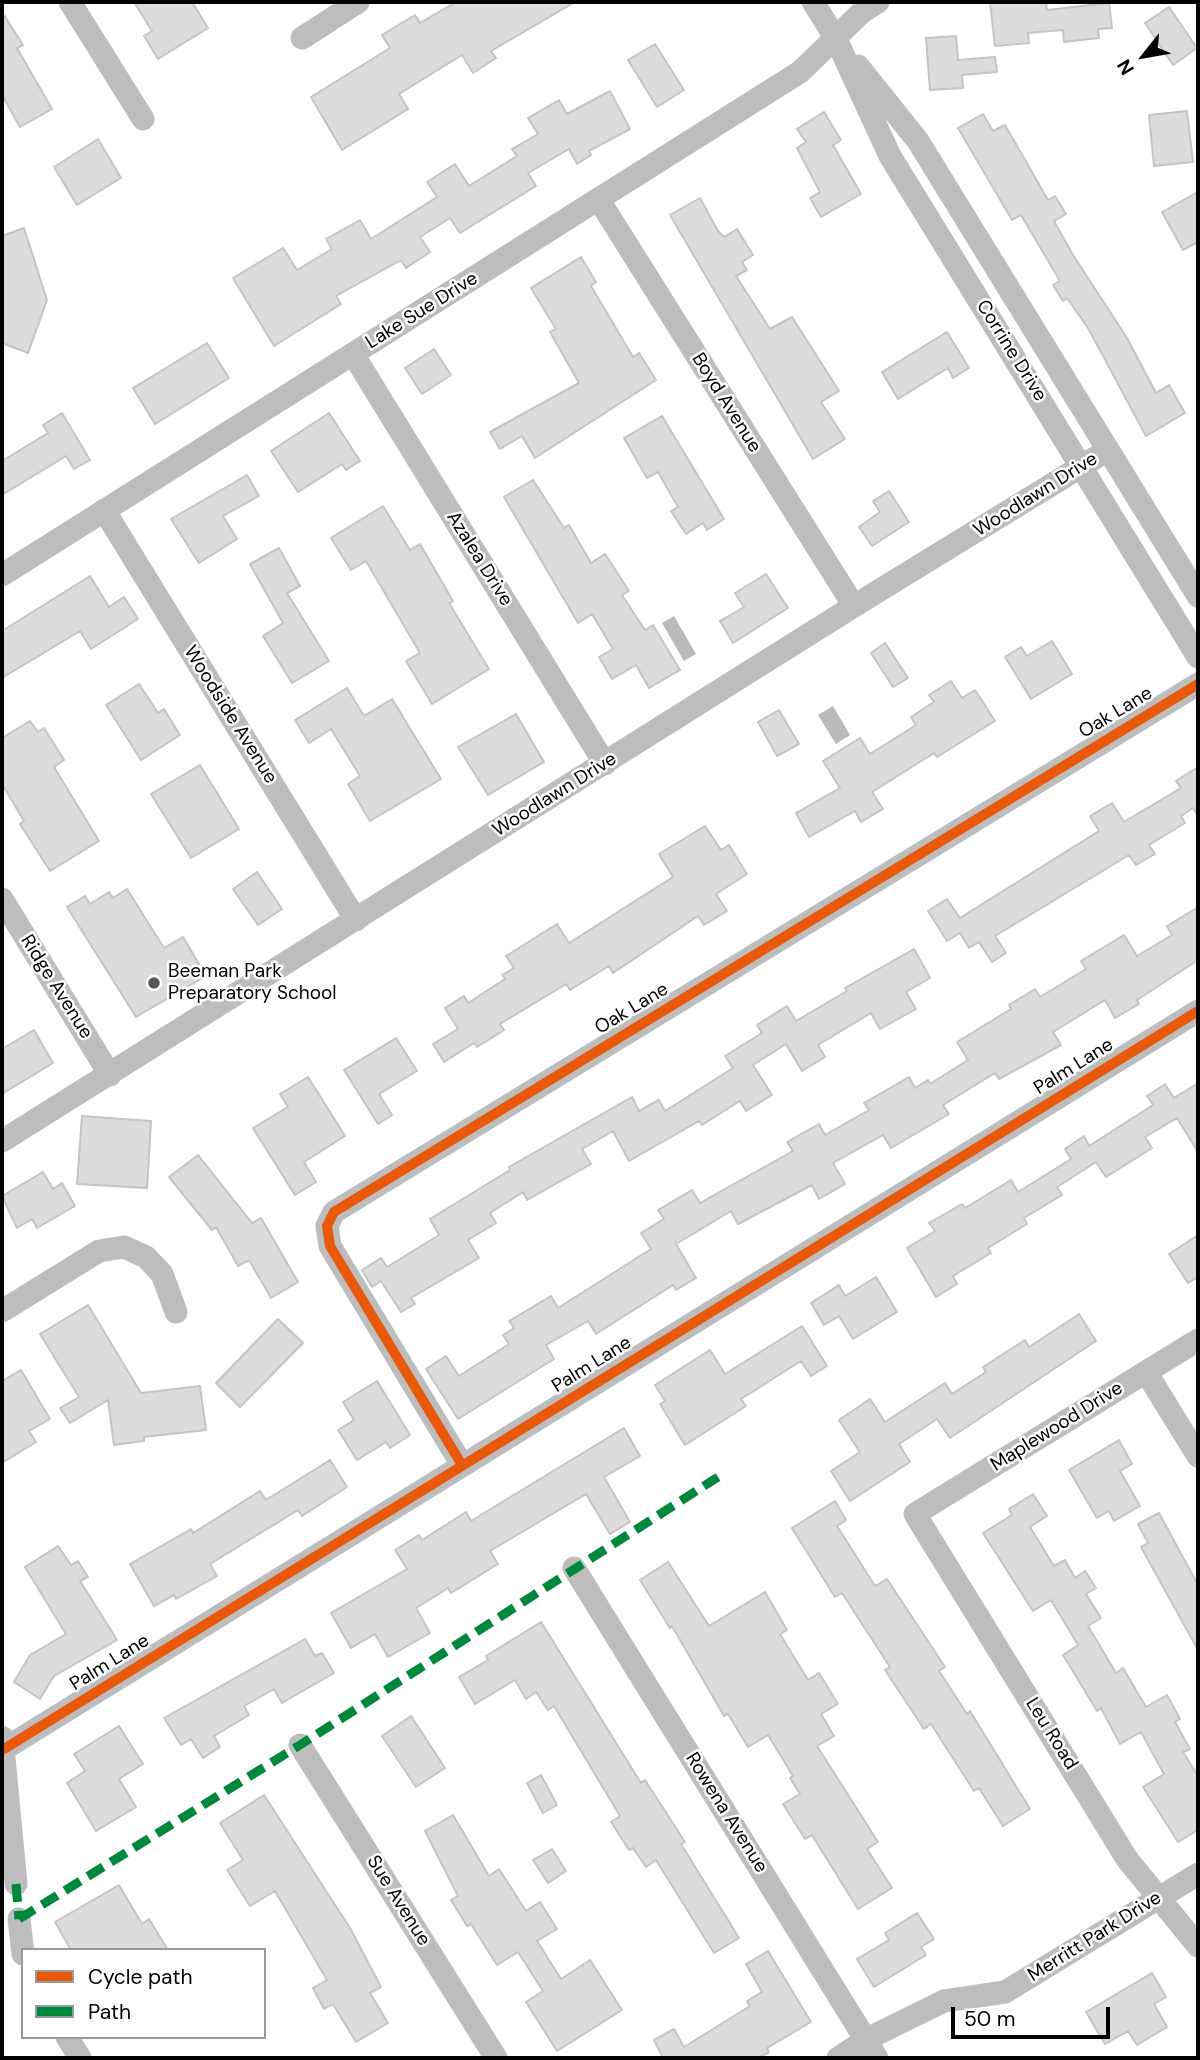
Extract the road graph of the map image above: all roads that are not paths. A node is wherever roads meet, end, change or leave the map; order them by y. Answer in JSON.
{"nodes":[{"id":1,"x":70,"y":2,"type":"edge"},
{"id":2,"x":358,"y":2,"type":"edge"},
{"id":3,"x":813,"y":2,"type":"edge"},
{"id":4,"x":878,"y":2,"type":"edge"},
{"id":5,"x":302,"y":38,"type":"dead end"},
{"id":6,"x":836,"y":39,"type":"junction"},
{"id":7,"x":143,"y":118,"type":"dead end"},
{"id":8,"x":599,"y":200,"type":"junction"},
{"id":9,"x":353,"y":354,"type":"junction"},
{"id":10,"x":1108,"y":450,"type":"junction"},
{"id":11,"x":1083,"y":466,"type":"junction"},
{"id":12,"x":104,"y":510,"type":"junction"},
{"id":13,"x":2,"y":575,"type":"edge"},
{"id":14,"x":1198,"y":596,"type":"edge"},
{"id":15,"x":854,"y":606,"type":"junction"},
{"id":16,"x":1198,"y":657,"type":"edge"},
{"id":17,"x":1198,"y":684,"type":"edge"},
{"id":18,"x":606,"y":764,"type":"junction"},
{"id":19,"x":2,"y":899,"type":"edge"},
{"id":20,"x":356,"y":920,"type":"junction"},
{"id":21,"x":1198,"y":1011,"type":"edge"},
{"id":22,"x":110,"y":1075,"type":"junction"},
{"id":23,"x":2,"y":1141,"type":"edge"},
{"id":24,"x":2,"y":1311,"type":"edge"},
{"id":25,"x":176,"y":1312,"type":"dead end"},
{"id":26,"x":1198,"y":1340,"type":"edge"},
{"id":27,"x":1146,"y":1372,"type":"junction"},
{"id":28,"x":1198,"y":1456,"type":"edge"},
{"id":29,"x":462,"y":1465,"type":"junction"},
{"id":30,"x":915,"y":1514,"type":"joint"},
{"id":31,"x":574,"y":1568,"type":"dead end"},
{"id":32,"x":3,"y":1742,"type":"edge"},
{"id":33,"x":300,"y":1745,"type":"dead end"},
{"id":34,"x":1198,"y":1874,"type":"edge"},
{"id":35,"x":16,"y":1884,"type":"dead end"},
{"id":36,"x":1159,"y":1898,"type":"junction"},
{"id":37,"x":19,"y":1919,"type":"dead end"},
{"id":38,"x":1198,"y":1945,"type":"edge"},
{"id":39,"x":22,"y":1948,"type":"edge"},
{"id":40,"x":68,"y":2039,"type":"edge"},
{"id":41,"x":872,"y":2049,"type":"edge"},
{"id":42,"x":80,"y":2058,"type":"edge"},
{"id":43,"x":496,"y":2058,"type":"edge"},
{"id":44,"x":838,"y":2058,"type":"edge"}],
"edges":[{"from":1,"to":7,"type":"street"},
{"from":2,"to":5,"type":"street"},
{"from":3,"to":6,"type":"street","name":"Corrine Drive"},
{"from":4,"to":6,"type":"street","name":"Lake Sue Drive"},
{"from":6,"to":8,"type":"street","name":"Lake Sue Drive"},
{"from":6,"to":10,"type":"street","name":"Corrine Drive"},
{"from":6,"to":11,"type":"street","name":"Corrine Drive"},
{"from":8,"to":9,"type":"street","name":"Lake Sue Drive"},
{"from":8,"to":15,"type":"street","name":"Boyd Avenue"},
{"from":9,"to":12,"type":"street","name":"Lake Sue Drive"},
{"from":9,"to":18,"type":"street","name":"Azalea Drive"},
{"from":10,"to":11,"type":"street","name":"Woodlawn Drive"},
{"from":10,"to":14,"type":"street","name":"Corrine Drive"},
{"from":11,"to":15,"type":"street","name":"Woodlawn Drive"},
{"from":11,"to":16,"type":"street","name":"Corrine Drive"},
{"from":12,"to":13,"type":"street","name":"Lake Sue Drive"},
{"from":12,"to":20,"type":"street","name":"Woodside Avenue"},
{"from":15,"to":18,"type":"street","name":"Woodlawn Drive"},
{"from":17,"to":29,"type":"street","name":"Oak Lane"},
{"from":18,"to":20,"type":"street","name":"Woodlawn Drive"},
{"from":19,"to":22,"type":"street","name":"Ridge Avenue"},
{"from":20,"to":22,"type":"street","name":"Woodlawn Drive"},
{"from":21,"to":29,"type":"street","name":"Palm Lane"},
{"from":22,"to":23,"type":"street","name":"Woodlawn Drive"},
{"from":24,"to":25,"type":"street"},
{"from":26,"to":27,"type":"street","name":"Maplewood Drive"},
{"from":27,"to":28,"type":"street"},
{"from":27,"to":30,"type":"street","name":"Maplewood Drive"},
{"from":29,"to":32,"type":"street","name":"Palm Lane"},
{"from":30,"to":36,"type":"street","name":"Leu Road"},
{"from":31,"to":41,"type":"street","name":"Rowena Avenue"},
{"from":32,"to":35,"type":"street"},
{"from":33,"to":43,"type":"street","name":"Sue Avenue"},
{"from":34,"to":36,"type":"street","name":"Merritt Park Drive"},
{"from":36,"to":38,"type":"street","name":"Leu Road"},
{"from":36,"to":41,"type":"street","name":"Merritt Park Drive"},
{"from":37,"to":39,"type":"street"},
{"from":40,"to":42,"type":"street"},
{"from":41,"to":44,"type":"street","name":"Merritt Park Drive"}]}
